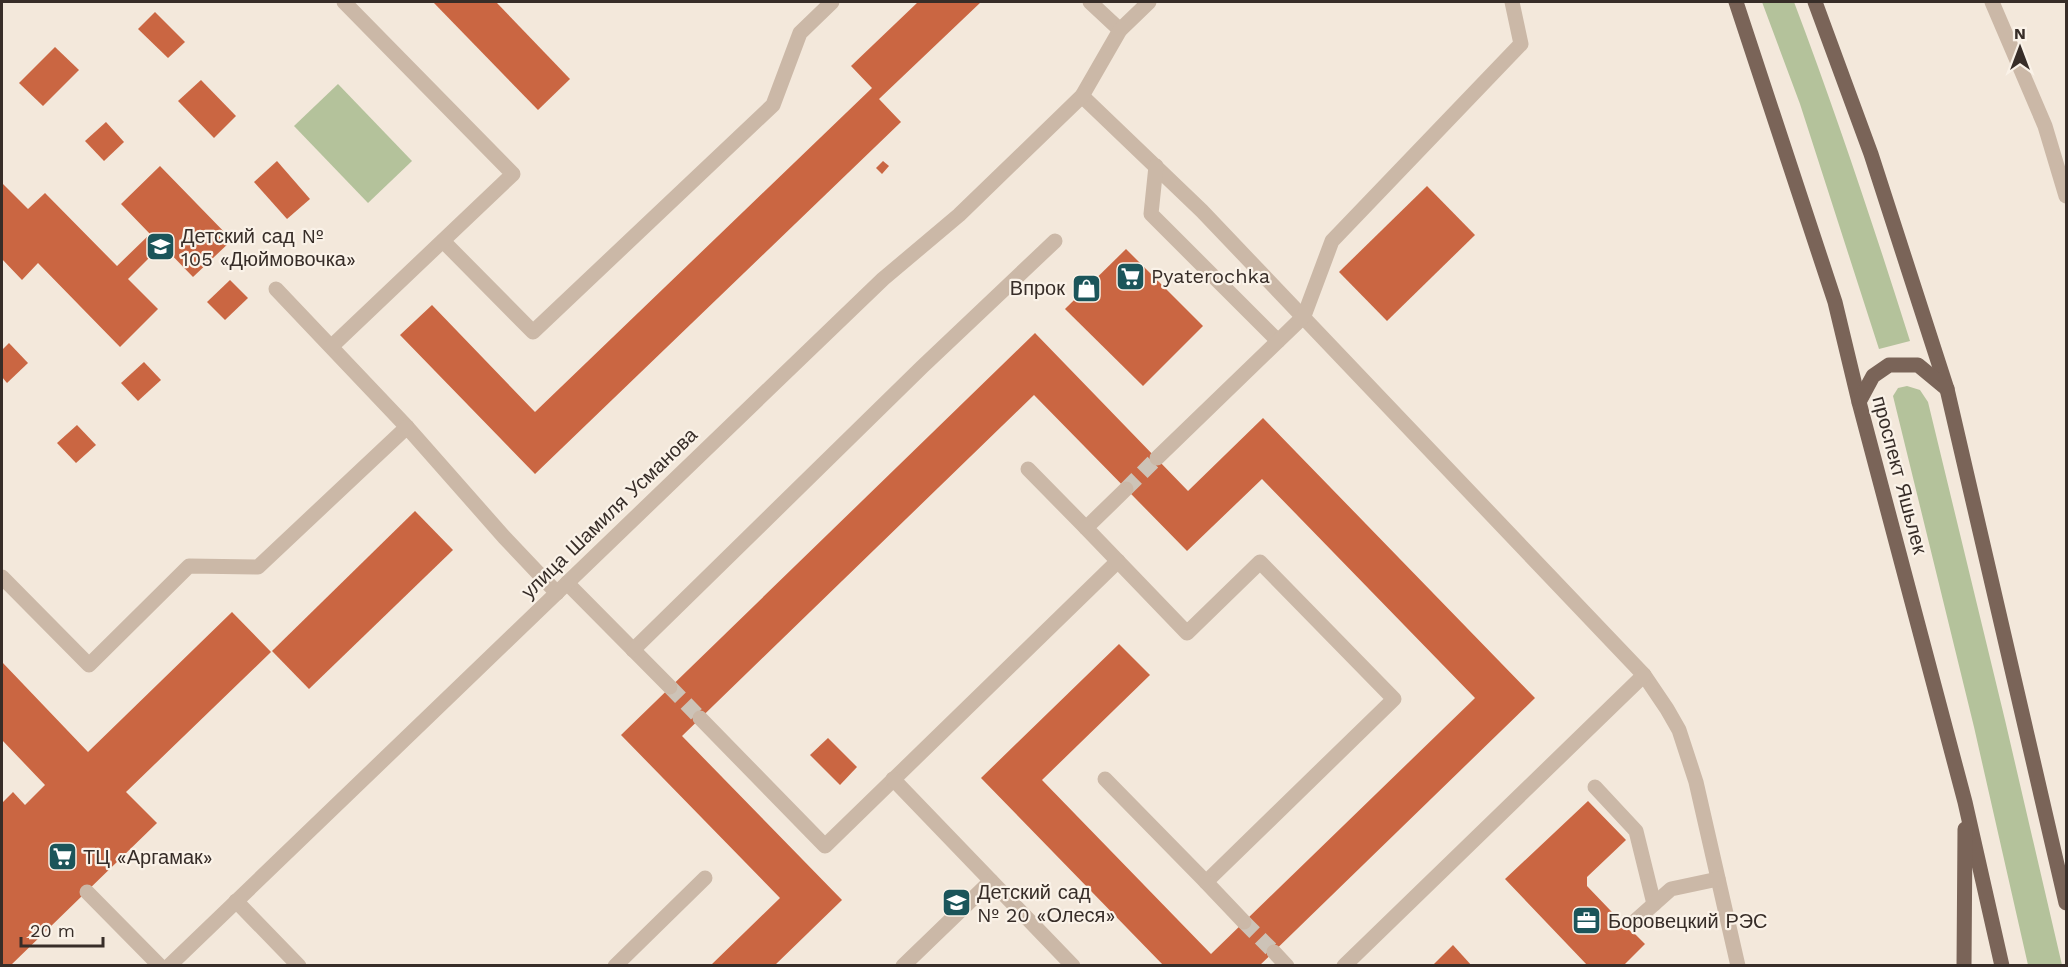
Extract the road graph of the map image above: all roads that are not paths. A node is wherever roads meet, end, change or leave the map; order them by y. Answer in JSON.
{"nodes":[{"id":1,"x":344,"y":2,"type":"edge"},
{"id":2,"x":832,"y":2,"type":"edge"},
{"id":3,"x":1090,"y":2,"type":"edge"},
{"id":4,"x":1149,"y":2,"type":"edge"},
{"id":5,"x":1512,"y":2,"type":"edge"},
{"id":6,"x":1736,"y":2,"type":"edge"},
{"id":7,"x":1815,"y":2,"type":"edge"},
{"id":8,"x":1992,"y":2,"type":"edge"},
{"id":9,"x":1120,"y":30,"type":"junction"},
{"id":10,"x":1082,"y":96,"type":"junction"},
{"id":11,"x":1156,"y":166,"type":"junction"},
{"id":12,"x":2067,"y":196,"type":"edge"},
{"id":13,"x":443,"y":241,"type":"junction"},
{"id":14,"x":1055,"y":241,"type":"dead end"},
{"id":15,"x":276,"y":289,"type":"dead end"},
{"id":16,"x":1304,"y":316,"type":"junction"},
{"id":17,"x":1278,"y":341,"type":"junction"},
{"id":18,"x":332,"y":346,"type":"junction"},
{"id":19,"x":1947,"y":389,"type":"junction"},
{"id":20,"x":1859,"y":402,"type":"junction"},
{"id":21,"x":407,"y":427,"type":"junction"},
{"id":22,"x":1157,"y":458,"type":"tunnel mouth"},
{"id":23,"x":1028,"y":470,"type":"dead end"},
{"id":24,"x":1126,"y":489,"type":"tunnel mouth"},
{"id":25,"x":1086,"y":528,"type":"junction"},
{"id":26,"x":1118,"y":561,"type":"junction"},
{"id":27,"x":2,"y":577,"type":"edge"},
{"id":28,"x":562,"y":588,"type":"junction"},
{"id":29,"x":633,"y":650,"type":"junction"},
{"id":30,"x":1644,"y":675,"type":"junction"},
{"id":31,"x":670,"y":687,"type":"tunnel mouth"},
{"id":32,"x":700,"y":718,"type":"tunnel mouth"},
{"id":33,"x":893,"y":779,"type":"junction"},
{"id":34,"x":1105,"y":779,"type":"dead end"},
{"id":35,"x":1595,"y":787,"type":"dead end"},
{"id":36,"x":1965,"y":802,"type":"junction"},
{"id":37,"x":705,"y":878,"type":"dead end"},
{"id":38,"x":1718,"y":879,"type":"junction"},
{"id":39,"x":991,"y":881,"type":"junction"},
{"id":40,"x":1206,"y":882,"type":"junction"},
{"id":41,"x":87,"y":892,"type":"dead end"},
{"id":42,"x":236,"y":901,"type":"junction"},
{"id":43,"x":2067,"y":903,"type":"edge"},
{"id":44,"x":1654,"y":904,"type":"junction"},
{"id":45,"x":1635,"y":921,"type":"dead end"},
{"id":46,"x":1244,"y":922,"type":"tunnel mouth"},
{"id":47,"x":1274,"y":952,"type":"tunnel mouth"},
{"id":48,"x":160,"y":966,"type":"edge"},
{"id":49,"x":169,"y":966,"type":"edge"},
{"id":50,"x":299,"y":966,"type":"edge"},
{"id":51,"x":615,"y":966,"type":"edge"},
{"id":52,"x":903,"y":966,"type":"edge"},
{"id":53,"x":1073,"y":966,"type":"edge"},
{"id":54,"x":1287,"y":966,"type":"edge"},
{"id":55,"x":1344,"y":966,"type":"edge"},
{"id":56,"x":1738,"y":966,"type":"edge"},
{"id":57,"x":1964,"y":966,"type":"edge"},
{"id":58,"x":2002,"y":966,"type":"edge"}],
"edges":[{"from":1,"to":13,"type":"street"},
{"from":2,"to":13,"type":"street"},
{"from":3,"to":9,"type":"street"},
{"from":4,"to":9,"type":"street","name":"улица Шамиля Усманова"},
{"from":5,"to":16,"type":"street"},
{"from":6,"to":20,"type":"main road","name":"проспект Яшьлек"},
{"from":7,"to":19,"type":"main road"},
{"from":8,"to":12,"type":"street"},
{"from":9,"to":10,"type":"street","name":"улица Шамиля Усманова"},
{"from":10,"to":11,"type":"street"},
{"from":10,"to":28,"type":"street","name":"улица Шамиля Усманова"},
{"from":11,"to":16,"type":"street"},
{"from":11,"to":17,"type":"street"},
{"from":13,"to":18,"type":"street"},
{"from":14,"to":29,"type":"street"},
{"from":15,"to":18,"type":"street"},
{"from":16,"to":17,"type":"street"},
{"from":16,"to":30,"type":"street"},
{"from":17,"to":22,"type":"street"},
{"from":18,"to":21,"type":"street"},
{"from":19,"to":20,"type":"main road"},
{"from":19,"to":43,"type":"main road"},
{"from":20,"to":36,"type":"main road","name":"проспект Яшьлек"},
{"from":21,"to":27,"type":"street"},
{"from":21,"to":28,"type":"street"},
{"from":23,"to":25,"type":"street"},
{"from":24,"to":25,"type":"street"},
{"from":25,"to":26,"type":"street"},
{"from":26,"to":33,"type":"street"},
{"from":26,"to":40,"type":"street"},
{"from":28,"to":29,"type":"street"},
{"from":28,"to":42,"type":"street","name":"улица Шамиля Усманова"},
{"from":29,"to":31,"type":"street"},
{"from":30,"to":38,"type":"street"},
{"from":30,"to":55,"type":"street"},
{"from":32,"to":33,"type":"street"},
{"from":33,"to":39,"type":"street"},
{"from":34,"to":40,"type":"street"},
{"from":35,"to":44,"type":"street"},
{"from":36,"to":57,"type":"main road"},
{"from":36,"to":58,"type":"main road","name":"проспект Яшьлек"},
{"from":37,"to":51,"type":"street"},
{"from":38,"to":44,"type":"street"},
{"from":38,"to":56,"type":"street"},
{"from":39,"to":52,"type":"street"},
{"from":39,"to":53,"type":"street"},
{"from":40,"to":46,"type":"street"},
{"from":41,"to":48,"type":"street"},
{"from":42,"to":49,"type":"street","name":"улица Шамиля Усманова"},
{"from":42,"to":50,"type":"street"},
{"from":44,"to":45,"type":"street"},
{"from":47,"to":54,"type":"street"}]}
